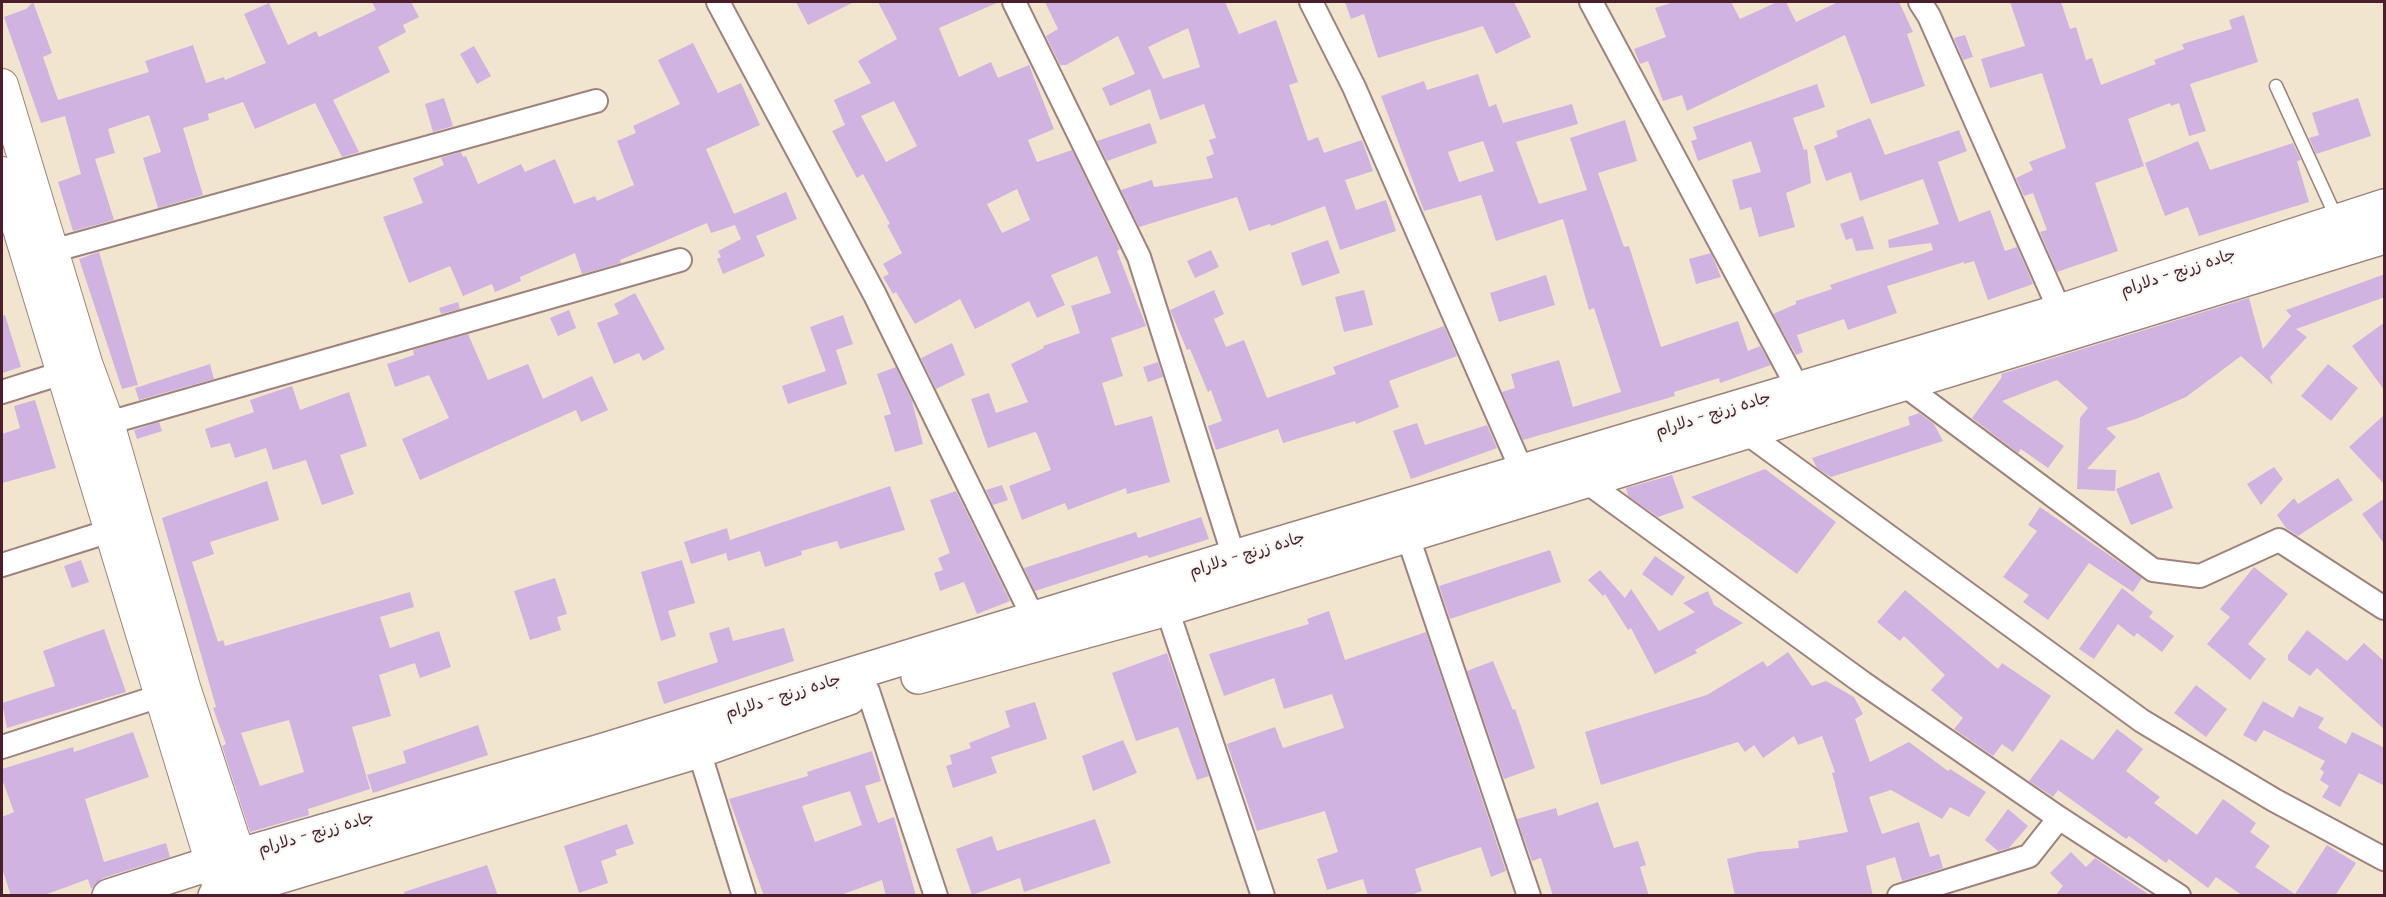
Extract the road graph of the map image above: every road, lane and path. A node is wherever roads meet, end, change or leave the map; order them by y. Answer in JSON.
{"nodes":[{"id":1,"x":718,"y":2,"type":"edge"},
{"id":2,"x":1014,"y":2,"type":"edge"},
{"id":3,"x":1311,"y":2,"type":"edge"},
{"id":4,"x":1591,"y":2,"type":"edge"},
{"id":5,"x":1920,"y":2,"type":"edge"},
{"id":6,"x":2,"y":85,"type":"edge"},
{"id":7,"x":2276,"y":86,"type":"dead end"},
{"id":8,"x":596,"y":101,"type":"dead end"},
{"id":9,"x":2,"y":173,"type":"edge"},
{"id":10,"x":6,"y":205,"type":"edge"},
{"id":11,"x":2385,"y":206,"type":"edge"},
{"id":12,"x":2338,"y":220,"type":"junction"},
{"id":13,"x":2385,"y":237,"type":"edge"},
{"id":14,"x":52,"y":251,"type":"junction"},
{"id":15,"x":680,"y":260,"type":"dead end"},
{"id":16,"x":2060,"y":310,"type":"junction"},
{"id":17,"x":62,"y":373,"type":"junction"},
{"id":18,"x":1903,"y":384,"type":"junction"},
{"id":19,"x":1798,"y":388,"type":"junction"},
{"id":20,"x":2,"y":392,"type":"edge"},
{"id":21,"x":108,"y":423,"type":"junction"},
{"id":22,"x":1744,"y":430,"type":"junction"},
{"id":23,"x":1523,"y":473,"type":"junction"},
{"id":24,"x":1584,"y":480,"type":"junction"},
{"id":25,"x":110,"y":531,"type":"junction"},
{"id":26,"x":1407,"y":534,"type":"junction"},
{"id":27,"x":1234,"y":557,"type":"junction"},
{"id":28,"x":2,"y":565,"type":"edge"},
{"id":29,"x":2385,"y":608,"type":"edge"},
{"id":30,"x":1167,"y":609,"type":"junction"},
{"id":31,"x":1034,"y":619,"type":"junction"},
{"id":32,"x":868,"y":691,"type":"junction"},
{"id":33,"x":160,"y":696,"type":"junction"},
{"id":34,"x":2,"y":747,"type":"edge"},
{"id":35,"x":699,"y":751,"type":"junction"},
{"id":36,"x":2059,"y":818,"type":"junction"},
{"id":37,"x":225,"y":859,"type":"junction"},
{"id":38,"x":2385,"y":859,"type":"edge"},
{"id":39,"x":232,"y":893,"type":"edge"},
{"id":40,"x":109,"y":896,"type":"edge"},
{"id":41,"x":744,"y":896,"type":"edge"},
{"id":42,"x":936,"y":896,"type":"edge"},
{"id":43,"x":1263,"y":896,"type":"edge"},
{"id":44,"x":1530,"y":896,"type":"edge"},
{"id":45,"x":1899,"y":896,"type":"edge"},
{"id":46,"x":2179,"y":896,"type":"edge"}],
"edges":[{"from":1,"to":31,"type":"street"},
{"from":2,"to":27,"type":"street"},
{"from":3,"to":23,"type":"street"},
{"from":4,"to":19,"type":"street"},
{"from":5,"to":16,"type":"street"},
{"from":6,"to":14,"type":"main road"},
{"from":7,"to":12,"type":"lane"},
{"from":8,"to":14,"type":"street"},
{"from":9,"to":10,"type":"main road"},
{"from":10,"to":17,"type":"main road"},
{"from":11,"to":12,"type":"highway","name":"جاده زرنج - دلارام"},
{"from":12,"to":16,"type":"highway","name":"جاده زرنج - دلارام"},
{"from":13,"to":18,"type":"highway","name":"جاده زرنج - دلارام"},
{"from":14,"to":21,"type":"main road"},
{"from":15,"to":21,"type":"street"},
{"from":16,"to":19,"type":"highway","name":"جاده زرنج - دلارام"},
{"from":17,"to":20,"type":"street"},
{"from":17,"to":25,"type":"main road"},
{"from":18,"to":22,"type":"highway","name":"جاده زرنج - دلارام"},
{"from":18,"to":29,"type":"street"},
{"from":19,"to":23,"type":"highway","name":"جاده زرنج - دلارام"},
{"from":21,"to":37,"type":"main road"},
{"from":22,"to":24,"type":"highway","name":"جاده زرنج - دلارام"},
{"from":22,"to":38,"type":"street"},
{"from":23,"to":27,"type":"highway","name":"جاده زرنج - دلارام"},
{"from":24,"to":26,"type":"highway","name":"جاده زرنج - دلارام"},
{"from":24,"to":36,"type":"street"},
{"from":25,"to":28,"type":"street"},
{"from":25,"to":33,"type":"main road"},
{"from":26,"to":30,"type":"highway","name":"جاده زرنج - دلارام"},
{"from":26,"to":44,"type":"street"},
{"from":27,"to":31,"type":"highway","name":"جاده زرنج - دلارام"},
{"from":30,"to":32,"type":"highway","name":"جاده زرنج - دلارام"},
{"from":30,"to":43,"type":"street"},
{"from":31,"to":37,"type":"highway","name":"جاده زرنج - دلارام"},
{"from":32,"to":35,"type":"highway","name":"جاده زرنج - دلارام"},
{"from":32,"to":42,"type":"street"},
{"from":33,"to":34,"type":"street"},
{"from":33,"to":37,"type":"main road"},
{"from":35,"to":39,"type":"highway","name":"جاده زرنج - دلارام"},
{"from":35,"to":41,"type":"street"},
{"from":36,"to":45,"type":"street"},
{"from":36,"to":46,"type":"street"},
{"from":37,"to":39,"type":"main road"},
{"from":37,"to":40,"type":"highway","name":"جاده زرنج - دلارام"}]}
